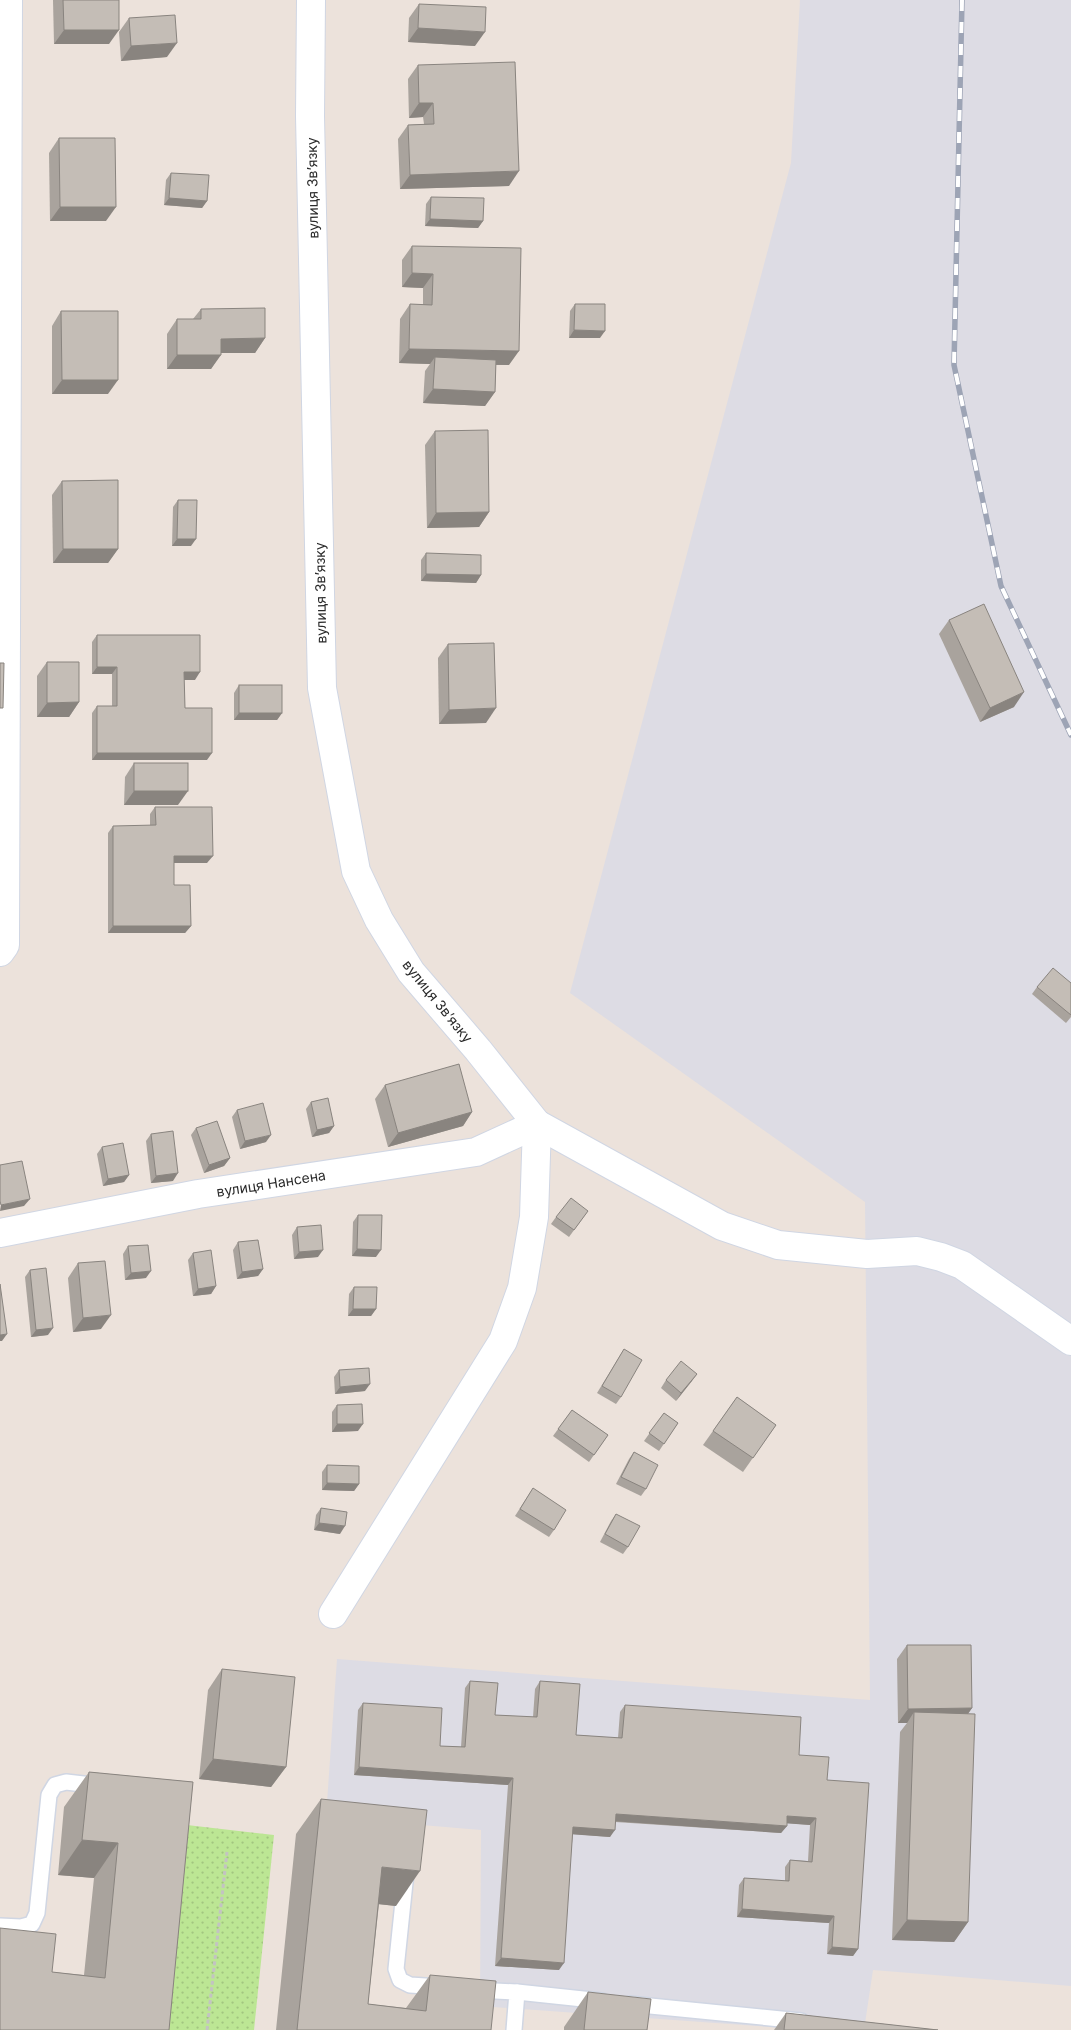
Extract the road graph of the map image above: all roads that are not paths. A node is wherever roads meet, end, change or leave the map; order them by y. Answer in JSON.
{"nodes":[{"id":1,"x":8,"y":0,"type":"edge"},
{"id":2,"x":310,"y":0,"type":"edge"},
{"id":3,"x":0,"y":952,"type":"edge"},
{"id":4,"x":538,"y":1124,"type":"junction"},
{"id":5,"x":0,"y":1233,"type":"edge"},
{"id":6,"x":1071,"y":1342,"type":"edge"},
{"id":7,"x":333,"y":1614,"type":"dead end"},
{"id":8,"x":112,"y":1787,"type":"edge"},
{"id":9,"x":408,"y":1860,"type":"edge"},
{"id":10,"x":0,"y":1926,"type":"edge"},
{"id":11,"x":517,"y":1992,"type":"junction"},
{"id":12,"x":814,"y":2022,"type":"edge"},
{"id":13,"x":514,"y":2030,"type":"edge"}],
"edges":[{"from":1,"to":3,"type":"street"},
{"from":2,"to":4,"type":"street","name":"вулиця Звʼязку"},
{"from":4,"to":5,"type":"street","name":"вулиця Нансена"},
{"from":4,"to":6,"type":"street"},
{"from":4,"to":7,"type":"street"},
{"from":8,"to":10,"type":"lane"},
{"from":9,"to":11,"type":"lane"},
{"from":11,"to":12,"type":"lane"},
{"from":11,"to":13,"type":"lane"}]}
